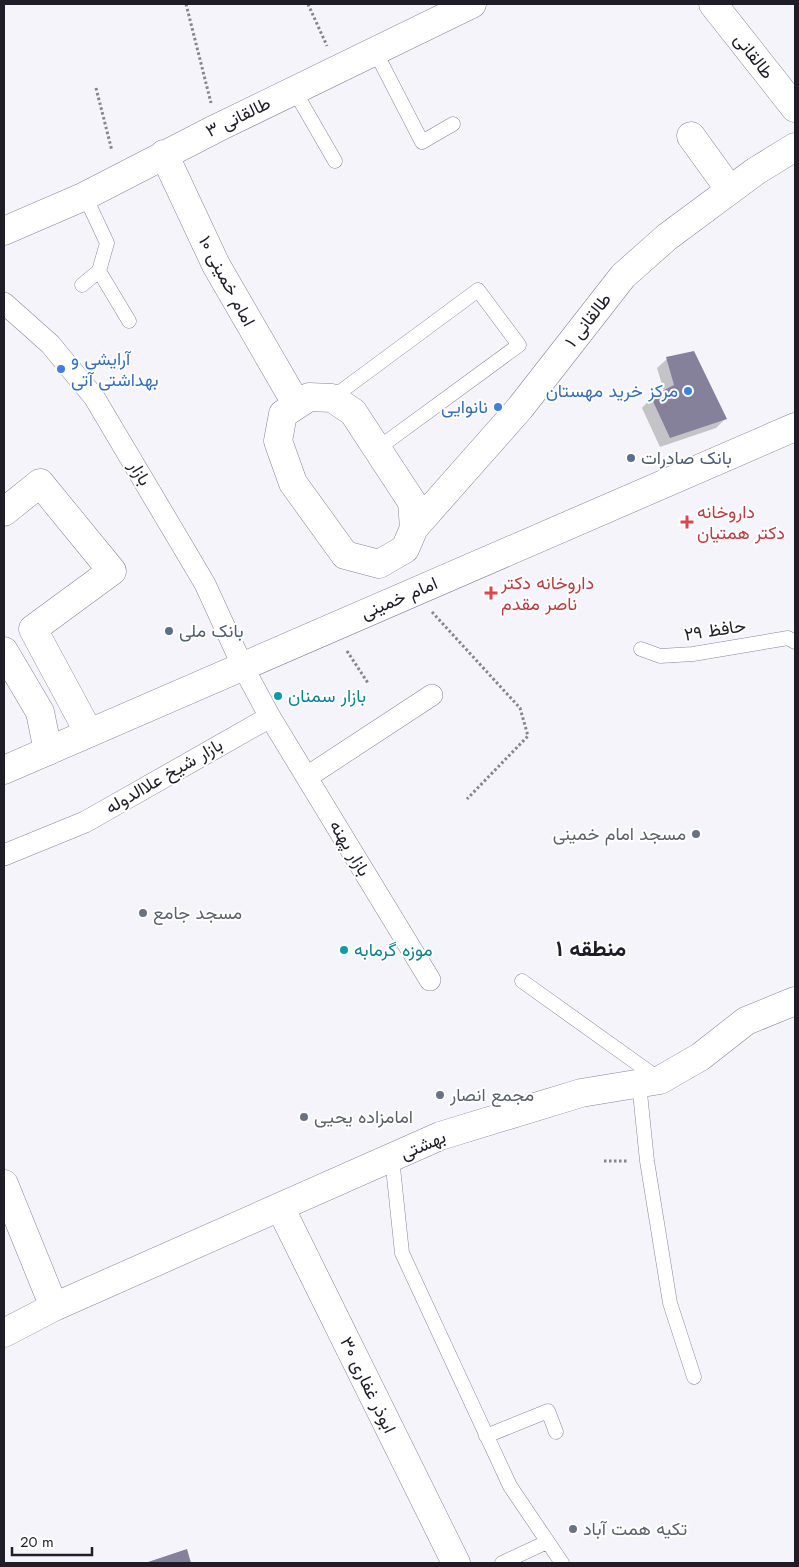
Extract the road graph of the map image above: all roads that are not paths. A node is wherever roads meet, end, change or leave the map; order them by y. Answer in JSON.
{"nodes":[{"id":1,"x":472,"y":4,"type":"edge"},
{"id":2,"x":713,"y":4,"type":"edge"},
{"id":3,"x":374,"y":51,"type":"junction"},
{"id":4,"x":294,"y":90,"type":"junction"},
{"id":5,"x":795,"y":108,"type":"edge"},
{"id":6,"x":453,"y":124,"type":"dead end"},
{"id":7,"x":691,"y":136,"type":"dead end"},
{"id":8,"x":795,"y":147,"type":"edge"},
{"id":9,"x":164,"y":154,"type":"junction"},
{"id":10,"x":335,"y":161,"type":"dead end"},
{"id":11,"x":730,"y":190,"type":"junction"},
{"id":12,"x":85,"y":196,"type":"junction"},
{"id":13,"x":4,"y":231,"type":"edge"},
{"id":14,"x":100,"y":271,"type":"junction"},
{"id":15,"x":82,"y":284,"type":"dead end"},
{"id":16,"x":4,"y":303,"type":"edge"},
{"id":17,"x":128,"y":322,"type":"dead end"},
{"id":18,"x":332,"y":398,"type":"junction"},
{"id":19,"x":297,"y":405,"type":"junction"},
{"id":20,"x":795,"y":427,"type":"edge"},
{"id":21,"x":377,"y":449,"type":"junction"},
{"id":22,"x":4,"y":512,"type":"edge"},
{"id":23,"x":414,"y":528,"type":"junction"},
{"id":24,"x":795,"y":642,"type":"edge"},
{"id":25,"x":641,"y":649,"type":"dead end"},
{"id":26,"x":4,"y":651,"type":"edge"},
{"id":27,"x":243,"y":667,"type":"junction"},
{"id":28,"x":432,"y":695,"type":"dead end"},
{"id":29,"x":270,"y":717,"type":"junction"},
{"id":30,"x":88,"y":733,"type":"junction"},
{"id":31,"x":48,"y":751,"type":"junction"},
{"id":32,"x":4,"y":770,"type":"edge"},
{"id":33,"x":307,"y":777,"type":"junction"},
{"id":34,"x":4,"y":855,"type":"edge"},
{"id":35,"x":430,"y":980,"type":"dead end"},
{"id":36,"x":522,"y":981,"type":"dead end"},
{"id":37,"x":795,"y":1001,"type":"edge"},
{"id":38,"x":650,"y":1082,"type":"junction"},
{"id":39,"x":392,"y":1158,"type":"junction"},
{"id":40,"x":4,"y":1184,"type":"edge"},
{"id":41,"x":280,"y":1207,"type":"junction"},
{"id":42,"x":54,"y":1308,"type":"junction"},
{"id":43,"x":4,"y":1333,"type":"edge"},
{"id":44,"x":694,"y":1377,"type":"dead end"},
{"id":45,"x":556,"y":1432,"type":"dead end"},
{"id":46,"x":486,"y":1436,"type":"junction"},
{"id":47,"x":547,"y":1542,"type":"junction"},
{"id":48,"x":456,"y":1563,"type":"edge"},
{"id":49,"x":502,"y":1563,"type":"edge"},
{"id":50,"x":562,"y":1563,"type":"edge"}],
"edges":[{"from":1,"to":3,"type":"street","name":"طالقانی ۳"},
{"from":2,"to":5,"type":"street","name":"طالقانی"},
{"from":3,"to":4,"type":"street","name":"طالقانی ۳"},
{"from":3,"to":6,"type":"lane"},
{"from":4,"to":9,"type":"street","name":"طالقانی ۳"},
{"from":4,"to":10,"type":"lane"},
{"from":7,"to":11,"type":"street"},
{"from":8,"to":11,"type":"street","name":"طالقانی ۱"},
{"from":9,"to":12,"type":"street","name":"طالقانی ۳"},
{"from":9,"to":19,"type":"street","name":"امام خمینی ۱۰"},
{"from":11,"to":23,"type":"street","name":"طالقانی ۱"},
{"from":12,"to":13,"type":"street","name":"طالقانی ۳"},
{"from":12,"to":14,"type":"lane"},
{"from":14,"to":15,"type":"lane"},
{"from":14,"to":17,"type":"lane"},
{"from":16,"to":27,"type":"street","name":"بازار"},
{"from":18,"to":19,"type":"street"},
{"from":18,"to":21,"type":"street"},
{"from":18,"to":21,"type":"lane"},
{"from":19,"to":23,"type":"street","name":"طالقانی ۱"},
{"from":20,"to":27,"type":"street","name":"امام خمینی"},
{"from":21,"to":23,"type":"street"},
{"from":22,"to":30,"type":"street"},
{"from":24,"to":25,"type":"lane","name":"حافظ ۲۹"},
{"from":26,"to":31,"type":"street"},
{"from":27,"to":29,"type":"street"},
{"from":27,"to":30,"type":"street","name":"امام خمینی"},
{"from":28,"to":33,"type":"street"},
{"from":29,"to":33,"type":"street","name":"بازار پهنه"},
{"from":29,"to":34,"type":"street","name":"بازار شیخ علاالدوله"},
{"from":30,"to":31,"type":"street","name":"امام خمینی"},
{"from":31,"to":32,"type":"street","name":"امام خمینی"},
{"from":33,"to":35,"type":"street","name":"بازار پهنه"},
{"from":36,"to":38,"type":"lane"},
{"from":37,"to":38,"type":"street","name":"بهشتی"},
{"from":38,"to":39,"type":"street","name":"بهشتی"},
{"from":38,"to":44,"type":"lane"},
{"from":39,"to":41,"type":"street","name":"بهشتی"},
{"from":39,"to":46,"type":"lane"},
{"from":40,"to":42,"type":"street"},
{"from":41,"to":42,"type":"street","name":"بهشتی"},
{"from":41,"to":48,"type":"street","name":"ابوذر غفاری ۳۰"},
{"from":42,"to":43,"type":"street","name":"بهشتی"},
{"from":45,"to":46,"type":"lane"},
{"from":46,"to":47,"type":"lane"},
{"from":47,"to":49,"type":"lane"},
{"from":47,"to":50,"type":"lane"}]}
